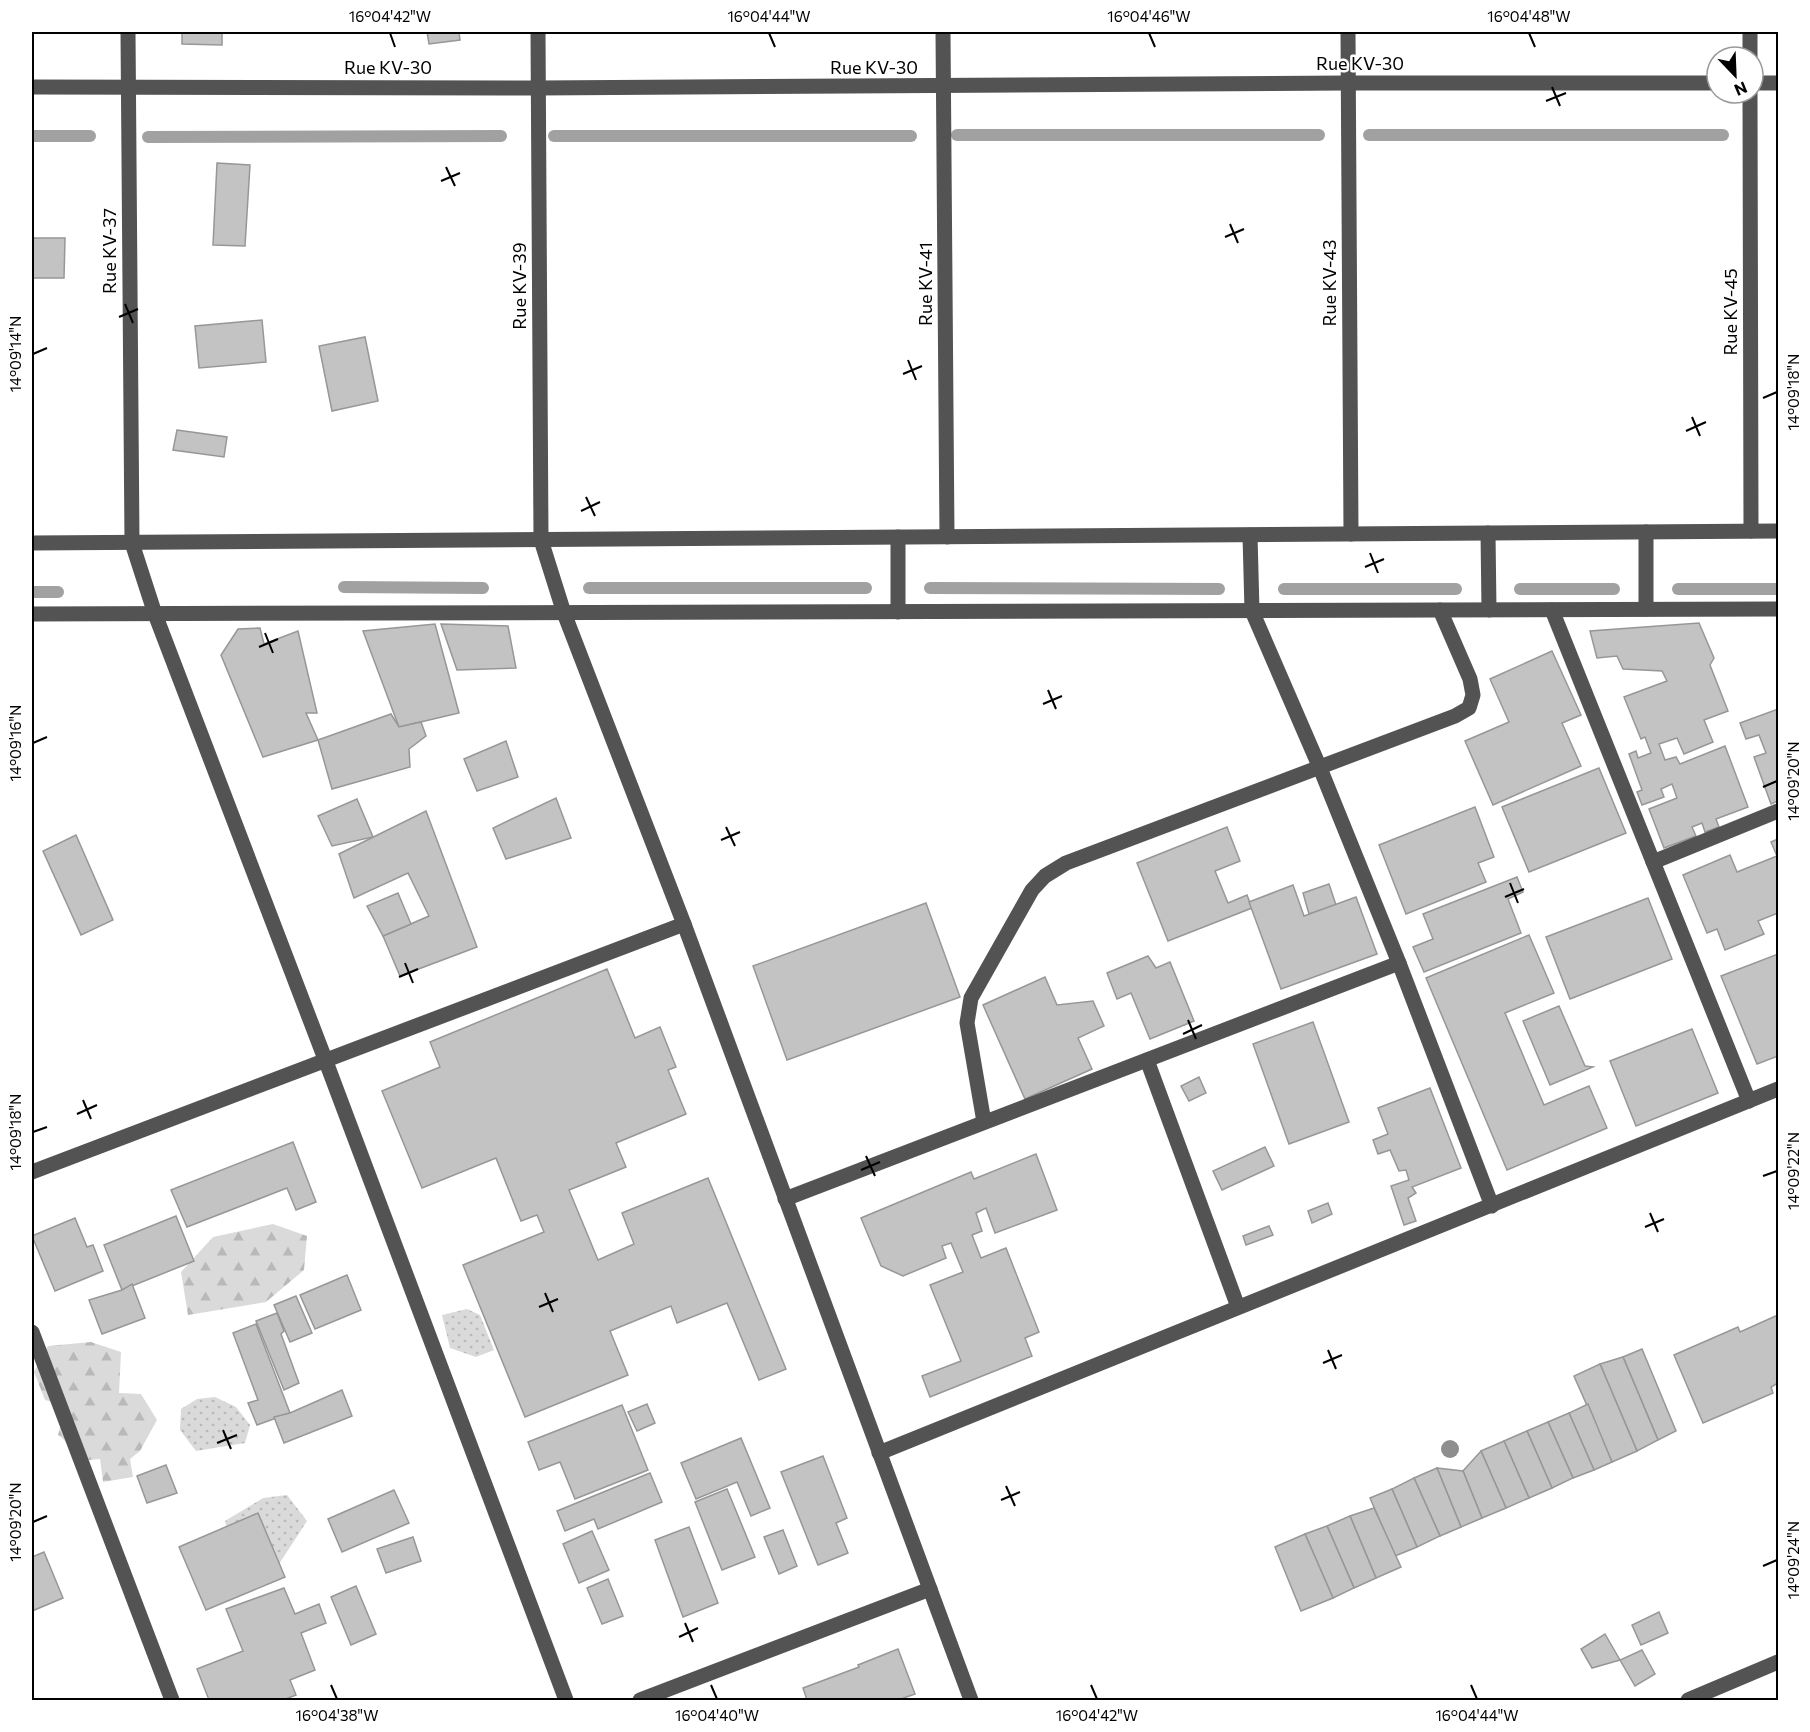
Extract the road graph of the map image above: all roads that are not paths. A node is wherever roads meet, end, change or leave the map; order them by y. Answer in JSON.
{"nodes":[{"id":1,"x":128,"y":32,"type":"edge"},
{"id":2,"x":538,"y":32,"type":"edge"},
{"id":3,"x":943,"y":32,"type":"edge"},
{"id":4,"x":1348,"y":32,"type":"edge"},
{"id":5,"x":1348,"y":83,"type":"junction"},
{"id":6,"x":1705,"y":83,"type":"edge"},
{"id":7,"x":32,"y":87,"type":"edge"},
{"id":8,"x":128,"y":87,"type":"junction"},
{"id":9,"x":943,"y":87,"type":"junction"},
{"id":10,"x":538,"y":88,"type":"junction"},
{"id":11,"x":1750,"y":105,"type":"edge"},
{"id":12,"x":1751,"y":531,"type":"junction"},
{"id":13,"x":1779,"y":531,"type":"edge"},
{"id":14,"x":1646,"y":532,"type":"junction"},
{"id":15,"x":1488,"y":533,"type":"junction"},
{"id":16,"x":1351,"y":534,"type":"junction"},
{"id":17,"x":1250,"y":535,"type":"junction"},
{"id":18,"x":898,"y":537,"type":"junction"},
{"id":19,"x":947,"y":537,"type":"junction"},
{"id":20,"x":541,"y":540,"type":"junction"},
{"id":21,"x":32,"y":543,"type":"edge"},
{"id":22,"x":132,"y":543,"type":"junction"},
{"id":23,"x":1646,"y":609,"type":"junction"},
{"id":24,"x":1779,"y":609,"type":"edge"},
{"id":25,"x":1440,"y":610,"type":"junction"},
{"id":26,"x":1489,"y":610,"type":"junction"},
{"id":27,"x":1552,"y":610,"type":"junction"},
{"id":28,"x":1252,"y":611,"type":"junction"},
{"id":29,"x":898,"y":612,"type":"junction"},
{"id":30,"x":564,"y":613,"type":"junction"},
{"id":31,"x":32,"y":614,"type":"edge"},
{"id":32,"x":155,"y":614,"type":"junction"},
{"id":33,"x":1320,"y":768,"type":"junction"},
{"id":34,"x":1779,"y":811,"type":"edge"},
{"id":35,"x":1653,"y":862,"type":"junction"},
{"id":36,"x":684,"y":924,"type":"junction"},
{"id":37,"x":1399,"y":963,"type":"junction"},
{"id":38,"x":325,"y":1059,"type":"junction"},
{"id":39,"x":1147,"y":1059,"type":"junction"},
{"id":40,"x":1779,"y":1089,"type":"edge"},
{"id":41,"x":1749,"y":1101,"type":"junction"},
{"id":42,"x":984,"y":1122,"type":"junction"},
{"id":43,"x":32,"y":1172,"type":"edge"},
{"id":44,"x":785,"y":1198,"type":"junction"},
{"id":45,"x":1492,"y":1206,"type":"junction"},
{"id":46,"x":1238,"y":1308,"type":"junction"},
{"id":47,"x":32,"y":1332,"type":"edge"},
{"id":48,"x":879,"y":1453,"type":"junction"},
{"id":49,"x":930,"y":1589,"type":"junction"},
{"id":50,"x":1779,"y":1662,"type":"edge"},
{"id":51,"x":172,"y":1701,"type":"edge"},
{"id":52,"x":566,"y":1701,"type":"edge"},
{"id":53,"x":640,"y":1701,"type":"edge"},
{"id":54,"x":971,"y":1701,"type":"edge"},
{"id":55,"x":1689,"y":1701,"type":"edge"}],
"edges":[{"from":1,"to":8,"type":"street","name":"Rue KV-37"},
{"from":2,"to":10,"type":"street","name":"Rue KV-39"},
{"from":3,"to":9,"type":"street","name":"Rue KV-41"},
{"from":4,"to":5,"type":"street","name":"Rue KV-43"},
{"from":5,"to":6,"type":"street","name":"Rue KV-30"},
{"from":5,"to":9,"type":"street","name":"Rue KV-30"},
{"from":5,"to":16,"type":"street","name":"Rue KV-43"},
{"from":7,"to":8,"type":"street","name":"Rue KV-30"},
{"from":8,"to":10,"type":"street","name":"Rue KV-30"},
{"from":8,"to":22,"type":"street","name":"Rue KV-37"},
{"from":9,"to":10,"type":"street","name":"Rue KV-30"},
{"from":9,"to":19,"type":"street","name":"Rue KV-41"},
{"from":10,"to":20,"type":"street","name":"Rue KV-39"},
{"from":11,"to":12,"type":"street","name":"Rue KV-45"},
{"from":12,"to":13,"type":"street"},
{"from":12,"to":14,"type":"street"},
{"from":14,"to":15,"type":"street"},
{"from":14,"to":23,"type":"street"},
{"from":15,"to":16,"type":"street"},
{"from":15,"to":26,"type":"street"},
{"from":16,"to":17,"type":"street"},
{"from":17,"to":19,"type":"street"},
{"from":17,"to":28,"type":"street"},
{"from":18,"to":19,"type":"street"},
{"from":18,"to":20,"type":"street"},
{"from":18,"to":29,"type":"street"},
{"from":20,"to":22,"type":"street"},
{"from":20,"to":30,"type":"street","name":"Rue KV-39"},
{"from":21,"to":22,"type":"street"},
{"from":22,"to":32,"type":"street","name":"Rue KV-37"},
{"from":23,"to":24,"type":"street"},
{"from":23,"to":27,"type":"street"},
{"from":25,"to":26,"type":"street"},
{"from":25,"to":28,"type":"street"},
{"from":25,"to":33,"type":"street"},
{"from":26,"to":27,"type":"street"},
{"from":27,"to":35,"type":"street"},
{"from":28,"to":29,"type":"street"},
{"from":28,"to":33,"type":"street"},
{"from":29,"to":30,"type":"street"},
{"from":30,"to":32,"type":"street"},
{"from":30,"to":36,"type":"street","name":"Rue KV-39"},
{"from":31,"to":32,"type":"street"},
{"from":32,"to":38,"type":"street","name":"Rue KV-37"},
{"from":33,"to":37,"type":"street"},
{"from":33,"to":42,"type":"street"},
{"from":34,"to":35,"type":"street"},
{"from":35,"to":41,"type":"street"},
{"from":36,"to":38,"type":"street"},
{"from":36,"to":44,"type":"street","name":"Rue KV-39"},
{"from":37,"to":39,"type":"street"},
{"from":37,"to":45,"type":"street"},
{"from":38,"to":43,"type":"street"},
{"from":38,"to":52,"type":"street","name":"Rue KV-37"},
{"from":39,"to":42,"type":"street"},
{"from":39,"to":46,"type":"street"},
{"from":40,"to":41,"type":"street"},
{"from":41,"to":45,"type":"street"},
{"from":42,"to":44,"type":"street"},
{"from":44,"to":48,"type":"street","name":"Rue KV-39"},
{"from":45,"to":46,"type":"street"},
{"from":46,"to":48,"type":"street"},
{"from":47,"to":51,"type":"street"},
{"from":48,"to":49,"type":"street","name":"Rue KV-39"},
{"from":49,"to":53,"type":"street"},
{"from":49,"to":54,"type":"street","name":"Rue KV-39"},
{"from":50,"to":55,"type":"street"}]}
